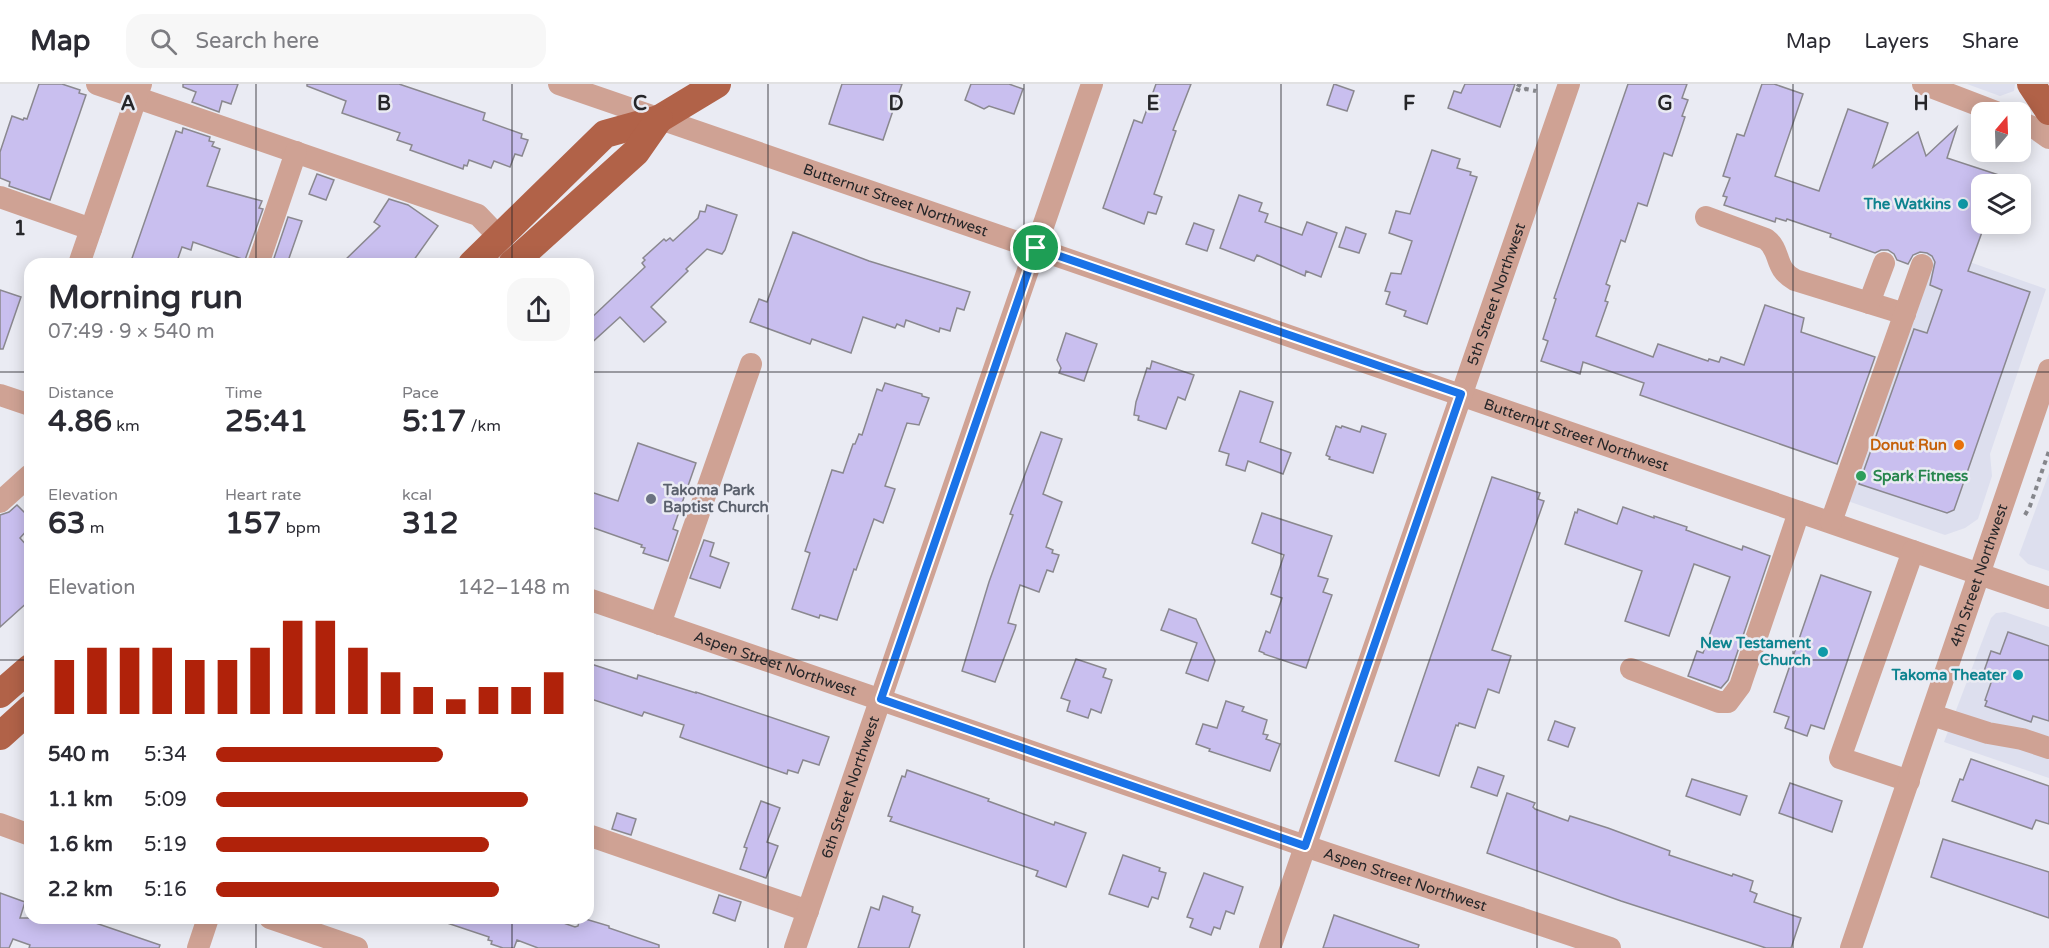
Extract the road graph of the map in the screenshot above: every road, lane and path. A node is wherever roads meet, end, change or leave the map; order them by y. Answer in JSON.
{"nodes":[{"id":1,"x":97,"y":84,"type":"edge"},
{"id":2,"x":559,"y":84,"type":"edge"},
{"id":3,"x":717,"y":84,"type":"edge"},
{"id":4,"x":1092,"y":84,"type":"edge"},
{"id":5,"x":1569,"y":84,"type":"edge"},
{"id":6,"x":2031,"y":84,"type":"edge"},
{"id":7,"x":1934,"y":86,"type":"edge"},
{"id":8,"x":1516,"y":87,"type":"edge"},
{"id":9,"x":139,"y":91,"type":"edge"},
{"id":10,"x":1536,"y":92,"type":"dead end"},
{"id":11,"x":1972,"y":102,"type":"edge"},
{"id":12,"x":659,"y":118,"type":"junction"},
{"id":13,"x":2041,"y":125,"type":"edge"},
{"id":14,"x":296,"y":152,"type":"junction"},
{"id":15,"x":0,"y":197,"type":"edge"},
{"id":16,"x":1706,"y":217,"type":"dead end"},
{"id":17,"x":91,"y":229,"type":"junction"},
{"id":18,"x":500,"y":238,"type":"junction"},
{"id":19,"x":1036,"y":248,"type":"junction"},
{"id":20,"x":81,"y":258,"type":"edge"},
{"id":21,"x":260,"y":258,"type":"edge"},
{"id":22,"x":478,"y":258,"type":"edge"},
{"id":23,"x":519,"y":258,"type":"edge"},
{"id":24,"x":1884,"y":263,"type":"dead end"},
{"id":25,"x":1922,"y":265,"type":"dead end"},
{"id":26,"x":1869,"y":303,"type":"junction"},
{"id":27,"x":1905,"y":314,"type":"junction"},
{"id":28,"x":751,"y":364,"type":"dead end"},
{"id":29,"x":2049,"y":370,"type":"edge"},
{"id":30,"x":1461,"y":394,"type":"junction"},
{"id":31,"x":0,"y":395,"type":"edge"},
{"id":32,"x":24,"y":403,"type":"edge"},
{"id":33,"x":24,"y":480,"type":"edge"},
{"id":34,"x":0,"y":502,"type":"edge"},
{"id":35,"x":1799,"y":512,"type":"junction"},
{"id":36,"x":1831,"y":522,"type":"junction"},
{"id":37,"x":1913,"y":551,"type":"junction"},
{"id":38,"x":1980,"y":575,"type":"junction"},
{"id":39,"x":2049,"y":598,"type":"edge"},
{"id":40,"x":594,"y":601,"type":"edge"},
{"id":41,"x":660,"y":624,"type":"junction"},
{"id":42,"x":1630,"y":669,"type":"dead end"},
{"id":43,"x":24,"y":673,"type":"edge"},
{"id":44,"x":0,"y":694,"type":"edge"},
{"id":45,"x":881,"y":699,"type":"junction"},
{"id":46,"x":24,"y":714,"type":"edge"},
{"id":47,"x":1932,"y":715,"type":"junction"},
{"id":48,"x":0,"y":736,"type":"edge"},
{"id":49,"x":2049,"y":748,"type":"edge"},
{"id":50,"x":1909,"y":781,"type":"junction"},
{"id":51,"x":0,"y":824,"type":"edge"},
{"id":52,"x":24,"y":833,"type":"edge"},
{"id":53,"x":594,"y":837,"type":"edge"},
{"id":54,"x":1305,"y":846,"type":"junction"},
{"id":55,"x":808,"y":911,"type":"junction"},
{"id":56,"x":206,"y":924,"type":"edge"},
{"id":57,"x":287,"y":924,"type":"edge"},
{"id":58,"x":198,"y":948,"type":"edge"},
{"id":59,"x":357,"y":948,"type":"edge"},
{"id":60,"x":795,"y":948,"type":"edge"},
{"id":61,"x":1270,"y":948,"type":"edge"},
{"id":62,"x":1610,"y":948,"type":"edge"},
{"id":63,"x":1851,"y":948,"type":"edge"}],
"edges":[{"from":1,"to":9,"type":"street"},
{"from":2,"to":12,"type":"street","name":"Butternut Street Northwest"},
{"from":3,"to":12,"type":"main road"},
{"from":4,"to":19,"type":"street","name":"6th Street Northwest"},
{"from":5,"to":30,"type":"street","name":"5th Street Northwest"},
{"from":6,"to":13,"type":"main road"},
{"from":7,"to":11,"type":"street"},
{"from":8,"to":10,"type":"path"},
{"from":9,"to":14,"type":"street"},
{"from":9,"to":17,"type":"street"},
{"from":12,"to":18,"type":"main road"},
{"from":12,"to":19,"type":"street","name":"Butternut Street Northwest"},
{"from":12,"to":23,"type":"main road"},
{"from":14,"to":18,"type":"street"},
{"from":14,"to":21,"type":"street"},
{"from":15,"to":17,"type":"street"},
{"from":16,"to":26,"type":"street"},
{"from":17,"to":20,"type":"street"},
{"from":18,"to":22,"type":"main road"},
{"from":19,"to":30,"type":"street","name":"Butternut Street Northwest"},
{"from":19,"to":45,"type":"street","name":"6th Street Northwest"},
{"from":24,"to":26,"type":"street"},
{"from":25,"to":27,"type":"street"},
{"from":26,"to":27,"type":"street"},
{"from":27,"to":36,"type":"street"},
{"from":28,"to":41,"type":"street"},
{"from":29,"to":38,"type":"street","name":"4th Street Northwest"},
{"from":30,"to":35,"type":"street","name":"Butternut Street Northwest"},
{"from":30,"to":54,"type":"street","name":"5th Street Northwest"},
{"from":31,"to":32,"type":"street"},
{"from":33,"to":34,"type":"street"},
{"from":35,"to":36,"type":"street","name":"Butternut Street Northwest"},
{"from":35,"to":42,"type":"street"},
{"from":36,"to":37,"type":"street","name":"Butternut Street Northwest"},
{"from":37,"to":38,"type":"street","name":"Butternut Street Northwest"},
{"from":37,"to":50,"type":"street"},
{"from":38,"to":39,"type":"street","name":"Butternut Street Northwest"},
{"from":38,"to":47,"type":"street","name":"4th Street Northwest"},
{"from":40,"to":41,"type":"street","name":"Aspen Street Northwest"},
{"from":41,"to":45,"type":"street","name":"Aspen Street Northwest"},
{"from":43,"to":44,"type":"main road"},
{"from":45,"to":54,"type":"street","name":"Aspen Street Northwest"},
{"from":45,"to":55,"type":"street","name":"6th Street Northwest"},
{"from":46,"to":48,"type":"main road"},
{"from":47,"to":49,"type":"street"},
{"from":47,"to":50,"type":"street","name":"4th Street Northwest"},
{"from":50,"to":63,"type":"street","name":"4th Street Northwest"},
{"from":51,"to":52,"type":"street"},
{"from":53,"to":55,"type":"street"},
{"from":54,"to":61,"type":"street","name":"5th Street Northwest"},
{"from":54,"to":62,"type":"street","name":"Aspen Street Northwest"},
{"from":55,"to":60,"type":"street","name":"6th Street Northwest"},
{"from":56,"to":58,"type":"street"},
{"from":57,"to":59,"type":"street"}]}
